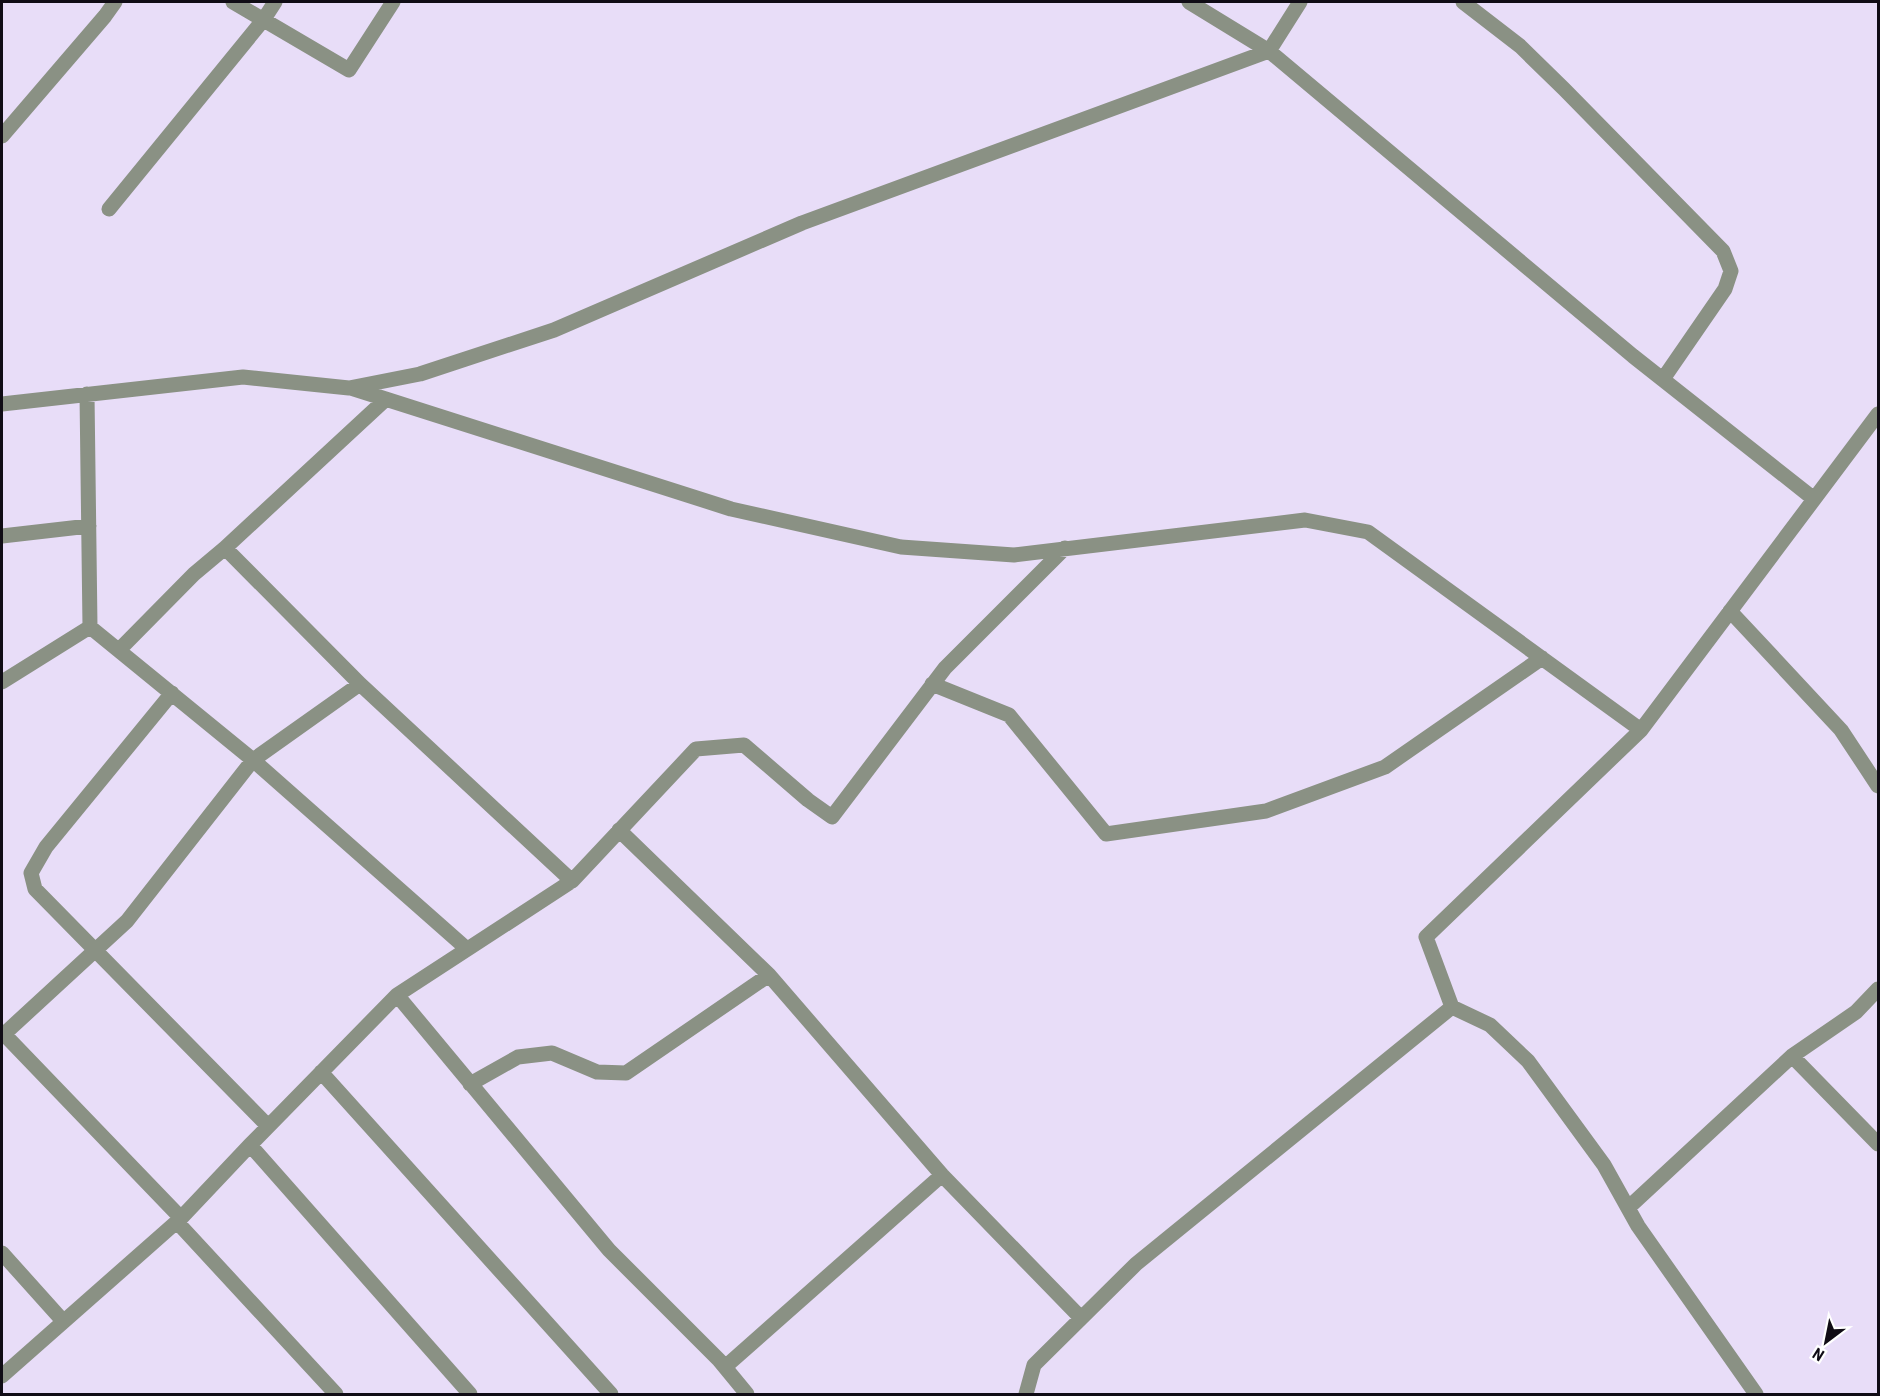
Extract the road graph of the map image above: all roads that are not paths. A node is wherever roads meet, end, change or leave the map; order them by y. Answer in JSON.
{"nodes":[{"id":1,"x":115,"y":2,"type":"edge"},
{"id":2,"x":233,"y":2,"type":"edge"},
{"id":3,"x":275,"y":2,"type":"edge"},
{"id":4,"x":393,"y":2,"type":"edge"},
{"id":5,"x":1188,"y":2,"type":"edge"},
{"id":6,"x":1300,"y":2,"type":"edge"},
{"id":7,"x":1463,"y":2,"type":"edge"},
{"id":8,"x":264,"y":20,"type":"junction"},
{"id":9,"x":1269,"y":51,"type":"junction"},
{"id":10,"x":2,"y":136,"type":"edge"},
{"id":11,"x":109,"y":209,"type":"dead end"},
{"id":12,"x":1663,"y":380,"type":"junction"},
{"id":13,"x":349,"y":387,"type":"junction"},
{"id":14,"x":87,"y":394,"type":"junction"},
{"id":15,"x":386,"y":399,"type":"junction"},
{"id":16,"x":2,"y":404,"type":"edge"},
{"id":17,"x":1878,"y":414,"type":"edge"},
{"id":18,"x":1814,"y":499,"type":"junction"},
{"id":19,"x":89,"y":526,"type":"junction"},
{"id":20,"x":2,"y":536,"type":"edge"},
{"id":21,"x":225,"y":548,"type":"junction"},
{"id":22,"x":1065,"y":549,"type":"junction"},
{"id":23,"x":1730,"y":611,"type":"junction"},
{"id":24,"x":90,"y":627,"type":"junction"},
{"id":25,"x":119,"y":650,"type":"junction"},
{"id":26,"x":1542,"y":658,"type":"junction"},
{"id":27,"x":2,"y":682,"type":"edge"},
{"id":28,"x":360,"y":684,"type":"junction"},
{"id":29,"x":932,"y":684,"type":"junction"},
{"id":30,"x":172,"y":693,"type":"junction"},
{"id":31,"x":1641,"y":729,"type":"junction"},
{"id":32,"x":254,"y":760,"type":"junction"},
{"id":33,"x":1878,"y":786,"type":"edge"},
{"id":34,"x":620,"y":830,"type":"junction"},
{"id":35,"x":572,"y":881,"type":"junction"},
{"id":36,"x":467,"y":949,"type":"junction"},
{"id":37,"x":95,"y":950,"type":"junction"},
{"id":38,"x":769,"y":975,"type":"junction"},
{"id":39,"x":1878,"y":989,"type":"edge"},
{"id":40,"x":397,"y":994,"type":"junction"},
{"id":41,"x":1452,"y":1007,"type":"junction"},
{"id":42,"x":2,"y":1034,"type":"edge"},
{"id":43,"x":1792,"y":1056,"type":"junction"},
{"id":44,"x":321,"y":1072,"type":"junction"},
{"id":45,"x":470,"y":1084,"type":"junction"},
{"id":46,"x":268,"y":1126,"type":"junction"},
{"id":47,"x":1878,"y":1144,"type":"edge"},
{"id":48,"x":250,"y":1145,"type":"junction"},
{"id":49,"x":942,"y":1175,"type":"junction"},
{"id":50,"x":1628,"y":1208,"type":"junction"},
{"id":51,"x":179,"y":1220,"type":"junction"},
{"id":52,"x":2,"y":1253,"type":"edge"},
{"id":53,"x":1081,"y":1318,"type":"junction"},
{"id":54,"x":63,"y":1321,"type":"junction"},
{"id":55,"x":725,"y":1367,"type":"junction"},
{"id":56,"x":2,"y":1376,"type":"edge"},
{"id":57,"x":336,"y":1395,"type":"edge"},
{"id":58,"x":470,"y":1395,"type":"edge"},
{"id":59,"x":611,"y":1395,"type":"edge"},
{"id":60,"x":747,"y":1395,"type":"edge"},
{"id":61,"x":1026,"y":1395,"type":"edge"},
{"id":62,"x":1756,"y":1395,"type":"edge"}],
"edges":[{"from":1,"to":10,"type":"street"},
{"from":2,"to":8,"type":"street"},
{"from":3,"to":8,"type":"street"},
{"from":4,"to":8,"type":"street"},
{"from":5,"to":9,"type":"street"},
{"from":6,"to":9,"type":"street"},
{"from":7,"to":12,"type":"street"},
{"from":8,"to":11,"type":"street"},
{"from":9,"to":12,"type":"street"},
{"from":9,"to":13,"type":"street"},
{"from":12,"to":18,"type":"street"},
{"from":13,"to":14,"type":"street"},
{"from":13,"to":15,"type":"street"},
{"from":14,"to":16,"type":"street"},
{"from":14,"to":19,"type":"street"},
{"from":15,"to":21,"type":"street"},
{"from":15,"to":22,"type":"street"},
{"from":17,"to":18,"type":"street"},
{"from":18,"to":23,"type":"street"},
{"from":19,"to":20,"type":"street"},
{"from":19,"to":24,"type":"street"},
{"from":21,"to":25,"type":"street"},
{"from":21,"to":28,"type":"street"},
{"from":22,"to":26,"type":"street"},
{"from":22,"to":29,"type":"street"},
{"from":23,"to":31,"type":"street"},
{"from":23,"to":33,"type":"street"},
{"from":24,"to":25,"type":"street"},
{"from":24,"to":27,"type":"street"},
{"from":25,"to":30,"type":"street"},
{"from":26,"to":29,"type":"street"},
{"from":26,"to":31,"type":"street"},
{"from":28,"to":32,"type":"street"},
{"from":28,"to":35,"type":"street"},
{"from":29,"to":34,"type":"street"},
{"from":30,"to":32,"type":"street"},
{"from":30,"to":37,"type":"street"},
{"from":31,"to":41,"type":"street"},
{"from":32,"to":36,"type":"street"},
{"from":32,"to":37,"type":"street"},
{"from":34,"to":35,"type":"street"},
{"from":34,"to":38,"type":"street"},
{"from":35,"to":36,"type":"street"},
{"from":36,"to":40,"type":"street"},
{"from":37,"to":42,"type":"street"},
{"from":37,"to":46,"type":"street"},
{"from":38,"to":45,"type":"street"},
{"from":38,"to":49,"type":"street"},
{"from":39,"to":43,"type":"street"},
{"from":40,"to":44,"type":"street"},
{"from":40,"to":45,"type":"street"},
{"from":41,"to":50,"type":"street"},
{"from":41,"to":53,"type":"street"},
{"from":42,"to":51,"type":"street"},
{"from":43,"to":47,"type":"street"},
{"from":43,"to":50,"type":"street"},
{"from":44,"to":46,"type":"street"},
{"from":44,"to":59,"type":"street"},
{"from":45,"to":55,"type":"street"},
{"from":46,"to":48,"type":"street"},
{"from":48,"to":51,"type":"street"},
{"from":48,"to":58,"type":"street"},
{"from":49,"to":53,"type":"street"},
{"from":49,"to":55,"type":"street"},
{"from":50,"to":62,"type":"street"},
{"from":51,"to":54,"type":"street"},
{"from":51,"to":57,"type":"street"},
{"from":52,"to":54,"type":"street"},
{"from":53,"to":61,"type":"street"},
{"from":54,"to":56,"type":"street"},
{"from":55,"to":60,"type":"street"}]}
